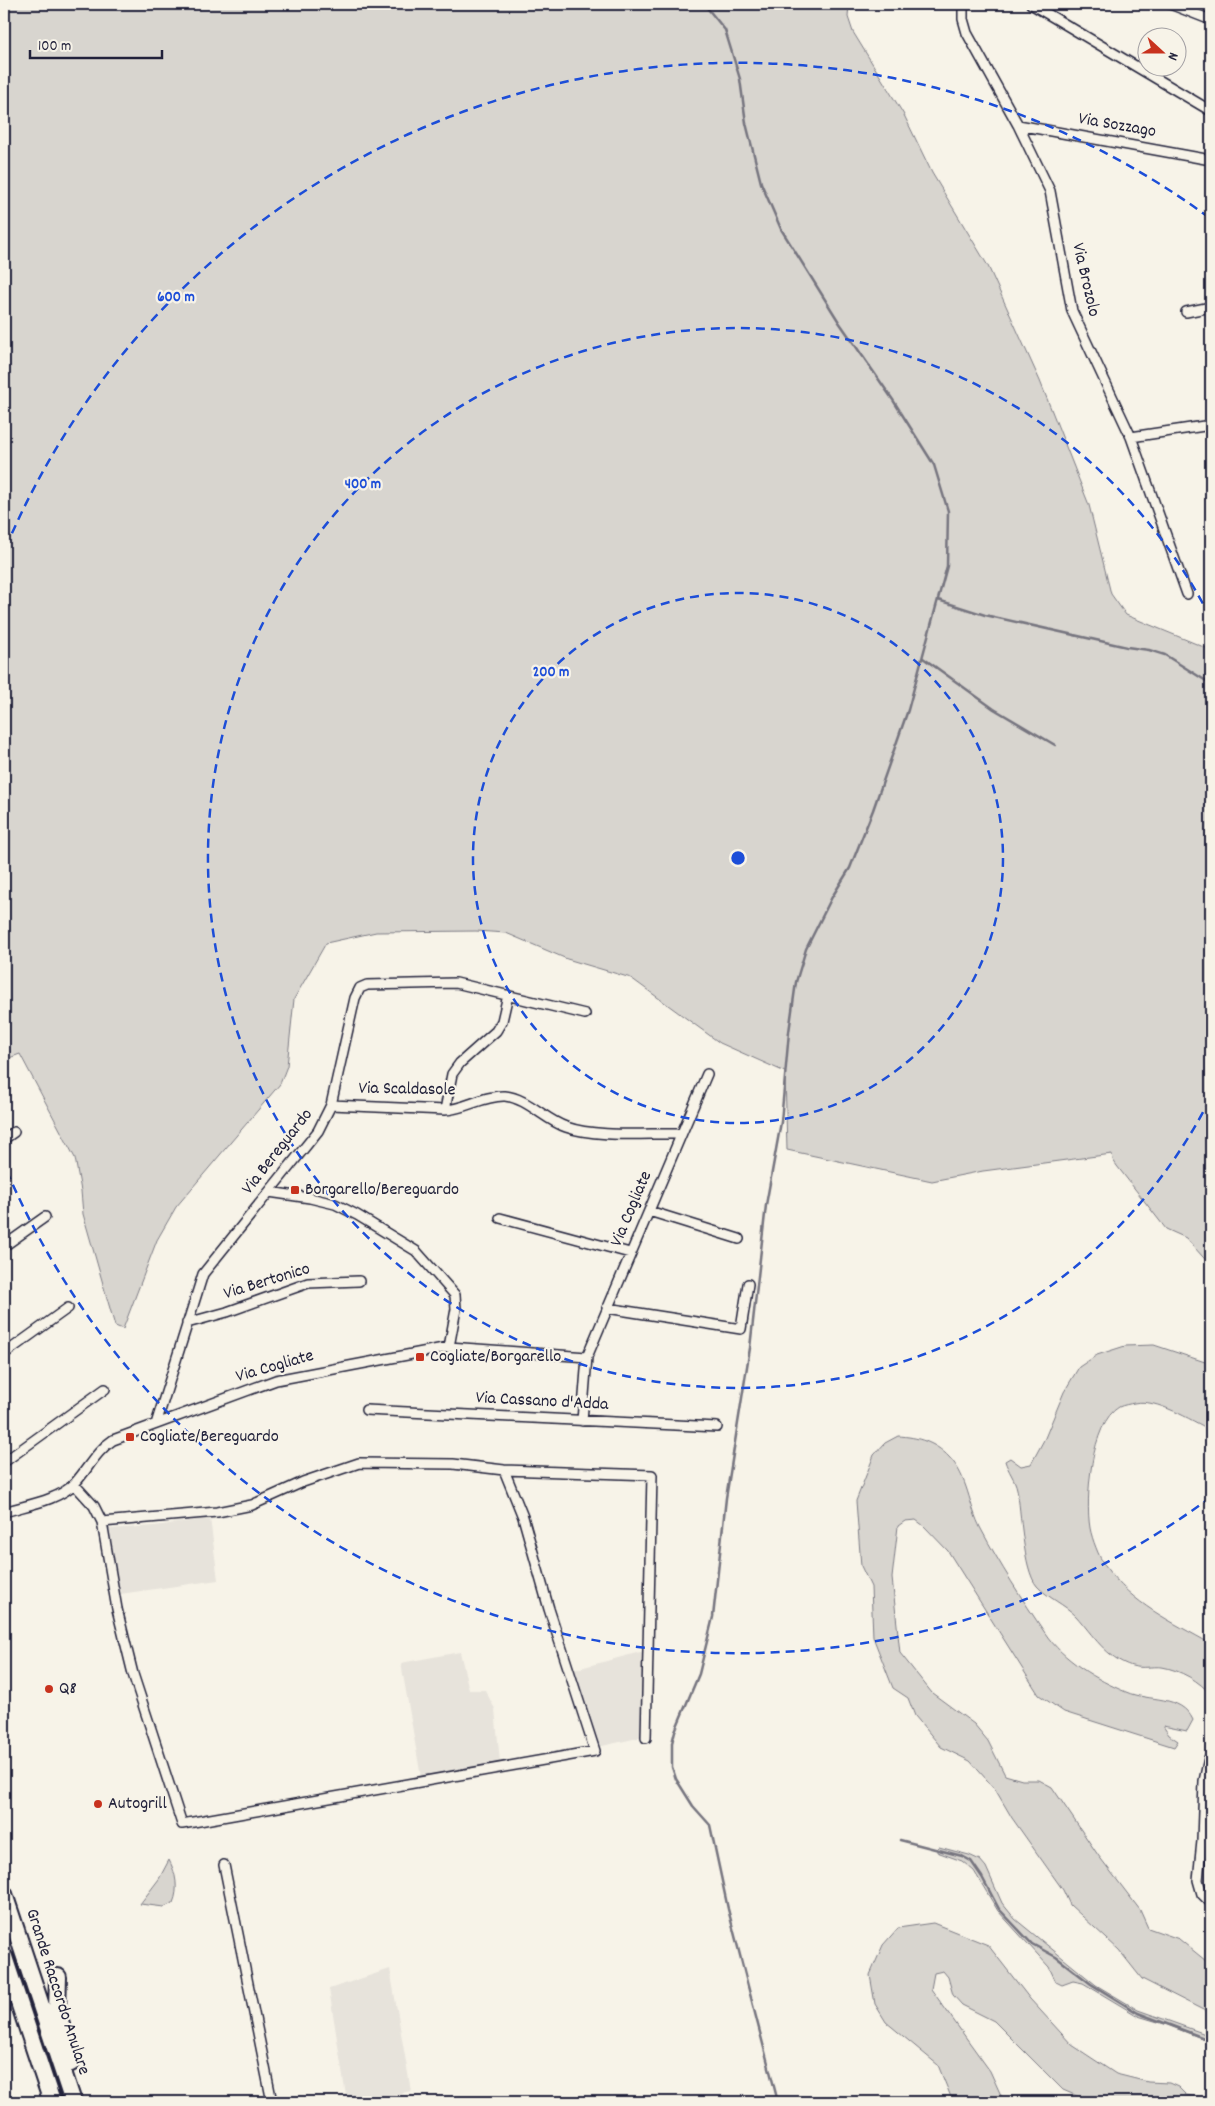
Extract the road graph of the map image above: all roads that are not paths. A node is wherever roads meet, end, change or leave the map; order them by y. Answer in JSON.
{"nodes":[{"id":1,"x":963,"y":4,"type":"edge"},
{"id":2,"x":1031,"y":4,"type":"edge"},
{"id":3,"x":1170,"y":4,"type":"edge"},
{"id":4,"x":1211,"y":20,"type":"edge"},
{"id":5,"x":1211,"y":112,"type":"edge"},
{"id":6,"x":1018,"y":125,"type":"junction"},
{"id":7,"x":1211,"y":160,"type":"edge"},
{"id":8,"x":1211,"y":307,"type":"edge"},
{"id":9,"x":1186,"y":312,"type":"dead end"},
{"id":10,"x":1211,"y":425,"type":"edge"},
{"id":11,"x":1132,"y":436,"type":"junction"},
{"id":12,"x":1187,"y":594,"type":"dead end"},
{"id":13,"x":508,"y":995,"type":"junction"},
{"id":14,"x":585,"y":1014,"type":"dead end"},
{"id":15,"x":707,"y":1074,"type":"dead end"},
{"id":16,"x":331,"y":1105,"type":"junction"},
{"id":17,"x":445,"y":1110,"type":"junction"},
{"id":18,"x":14,"y":1132,"type":"dead end"},
{"id":19,"x":681,"y":1134,"type":"junction"},
{"id":20,"x":4,"y":1139,"type":"edge"},
{"id":21,"x":269,"y":1192,"type":"junction"},
{"id":22,"x":649,"y":1211,"type":"junction"},
{"id":23,"x":45,"y":1217,"type":"dead end"},
{"id":24,"x":500,"y":1218,"type":"dead end"},
{"id":25,"x":739,"y":1239,"type":"dead end"},
{"id":26,"x":4,"y":1246,"type":"edge"},
{"id":27,"x":630,"y":1253,"type":"junction"},
{"id":28,"x":359,"y":1281,"type":"dead end"},
{"id":29,"x":748,"y":1284,"type":"dead end"},
{"id":30,"x":68,"y":1308,"type":"dead end"},
{"id":31,"x":607,"y":1308,"type":"junction"},
{"id":32,"x":187,"y":1323,"type":"junction"},
{"id":33,"x":449,"y":1347,"type":"junction"},
{"id":34,"x":4,"y":1354,"type":"edge"},
{"id":35,"x":587,"y":1357,"type":"junction"},
{"id":36,"x":105,"y":1389,"type":"dead end"},
{"id":37,"x":366,"y":1410,"type":"dead end"},
{"id":38,"x":582,"y":1421,"type":"junction"},
{"id":39,"x":156,"y":1424,"type":"junction"},
{"id":40,"x":717,"y":1427,"type":"dead end"},
{"id":41,"x":4,"y":1462,"type":"edge"},
{"id":42,"x":504,"y":1470,"type":"junction"},
{"id":43,"x":74,"y":1484,"type":"junction"},
{"id":44,"x":4,"y":1512,"type":"edge"},
{"id":45,"x":102,"y":1522,"type":"junction"},
{"id":46,"x":646,"y":1738,"type":"dead end"},
{"id":47,"x":1211,"y":1755,"type":"edge"},
{"id":48,"x":224,"y":1865,"type":"dead end"},
{"id":49,"x":4,"y":1894,"type":"edge"},
{"id":50,"x":1211,"y":1903,"type":"edge"},
{"id":51,"x":4,"y":1957,"type":"edge"},
{"id":52,"x":58,"y":1977,"type":"dead end"},
{"id":53,"x":52,"y":2102,"type":"edge"},
{"id":54,"x":73,"y":2102,"type":"edge"},
{"id":55,"x":79,"y":2102,"type":"edge"},
{"id":56,"x":272,"y":2102,"type":"edge"}],
"edges":[{"from":1,"to":6,"type":"street","name":"Via Brozolo"},
{"from":2,"to":5,"type":"street"},
{"from":3,"to":4,"type":"street"},
{"from":6,"to":7,"type":"street","name":"Via Sozzago"},
{"from":6,"to":11,"type":"street","name":"Via Brozolo"},
{"from":8,"to":9,"type":"street"},
{"from":10,"to":11,"type":"street"},
{"from":11,"to":12,"type":"street","name":"Via Brozolo"},
{"from":13,"to":14,"type":"street","name":"Via Bereguardo"},
{"from":13,"to":16,"type":"street","name":"Via Bereguardo"},
{"from":13,"to":17,"type":"street"},
{"from":15,"to":19,"type":"street","name":"Via Cogliate"},
{"from":16,"to":17,"type":"street","name":"Via Scaldasole"},
{"from":16,"to":21,"type":"street","name":"Via Bereguardo"},
{"from":17,"to":19,"type":"street","name":"Via Scaldasole"},
{"from":18,"to":20,"type":"street"},
{"from":19,"to":22,"type":"street","name":"Via Cogliate"},
{"from":21,"to":32,"type":"street","name":"Via Bereguardo"},
{"from":21,"to":33,"type":"street"},
{"from":22,"to":25,"type":"street"},
{"from":22,"to":27,"type":"street","name":"Via Cogliate"},
{"from":23,"to":26,"type":"street"},
{"from":24,"to":27,"type":"street"},
{"from":27,"to":31,"type":"street","name":"Via Cogliate"},
{"from":28,"to":32,"type":"street","name":"Via Bertonico"},
{"from":29,"to":31,"type":"street"},
{"from":30,"to":34,"type":"street"},
{"from":31,"to":35,"type":"street","name":"Via Cogliate"},
{"from":32,"to":39,"type":"street","name":"Via Bereguardo"},
{"from":33,"to":35,"type":"street","name":"Via Cogliate"},
{"from":33,"to":39,"type":"street","name":"Via Cogliate"},
{"from":35,"to":38,"type":"street","name":"Via Cogliate"},
{"from":36,"to":41,"type":"street"},
{"from":37,"to":38,"type":"street","name":"Via Cassano d'Adda"},
{"from":38,"to":40,"type":"street","name":"Via Cassano d'Adda"},
{"from":39,"to":43,"type":"street","name":"Via Cogliate"},
{"from":42,"to":45,"type":"street"},
{"from":42,"to":45,"type":"street"},
{"from":42,"to":46,"type":"street"},
{"from":43,"to":44,"type":"street","name":"Via Cogliate"},
{"from":43,"to":45,"type":"street"},
{"from":47,"to":50,"type":"street"},
{"from":48,"to":56,"type":"street"},
{"from":49,"to":54,"type":"highway","name":"Grande Raccordo Anulare"},
{"from":51,"to":53,"type":"highway"},
{"from":52,"to":55,"type":"highway"}]}
